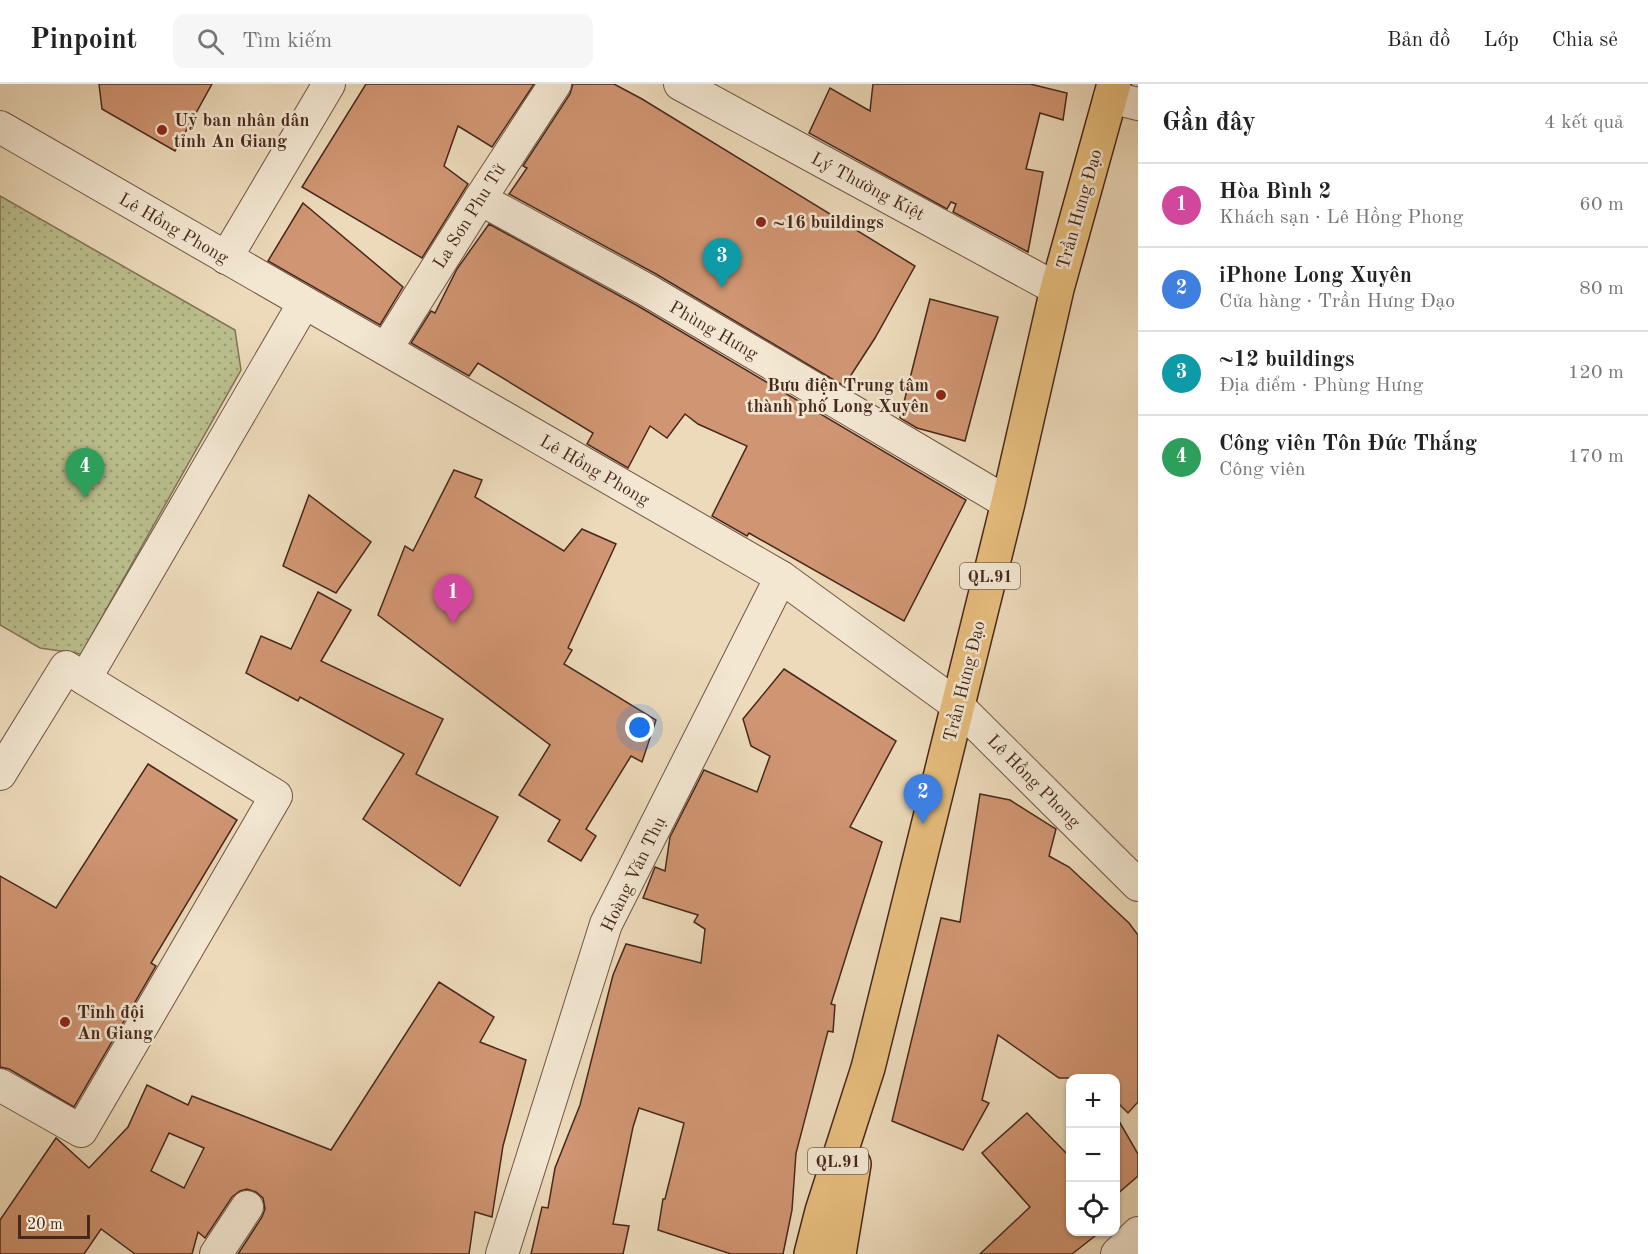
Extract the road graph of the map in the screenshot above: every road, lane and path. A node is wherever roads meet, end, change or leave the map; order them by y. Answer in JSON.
{"nodes":[{"id":1,"x":329,"y":84,"type":"edge"},
{"id":2,"x":555,"y":84,"type":"edge"},
{"id":3,"x":680,"y":84,"type":"edge"},
{"id":4,"x":1121,"y":95,"type":"edge"},
{"id":5,"x":0,"y":128,"type":"edge"},
{"id":6,"x":480,"y":199,"type":"junction"},
{"id":7,"x":226,"y":258,"type":"junction"},
{"id":8,"x":1057,"y":289,"type":"junction"},
{"id":9,"x":304,"y":303,"type":"junction"},
{"id":10,"x":386,"y":349,"type":"junction"},
{"id":11,"x":1008,"y":503,"type":"junction"},
{"id":12,"x":781,"y":577,"type":"junction"},
{"id":13,"x":85,"y":679,"type":"junction"},
{"id":14,"x":957,"y":705,"type":"junction"},
{"id":15,"x":0,"y":774,"type":"edge"},
{"id":16,"x":1138,"y":885,"type":"edge"},
{"id":17,"x":868,"y":1068,"type":"junction"},
{"id":18,"x":0,"y":1085,"type":"edge"},
{"id":19,"x":247,"y":1207,"type":"dead end"},
{"id":20,"x":1138,"y":1233,"type":"edge"},
{"id":21,"x":216,"y":1254,"type":"edge"},
{"id":22,"x":502,"y":1254,"type":"edge"},
{"id":23,"x":811,"y":1254,"type":"edge"},
{"id":24,"x":839,"y":1254,"type":"edge"},
{"id":25,"x":1117,"y":1254,"type":"edge"}],
"edges":[{"from":1,"to":7,"type":"street"},
{"from":2,"to":6,"type":"street","name":"La Sơn Phu Tử"},
{"from":3,"to":8,"type":"street","name":"Lý Thường Kiệt"},
{"from":4,"to":8,"type":"highway","name":"Trần Hưng Đạo","number":"QL.91"},
{"from":5,"to":7,"type":"street","name":"Lê Hồng Phong"},
{"from":6,"to":10,"type":"street","name":"La Sơn Phu Tử"},
{"from":6,"to":11,"type":"street","name":"Phùng Hưng"},
{"from":7,"to":9,"type":"street","name":"Lê Hồng Phong"},
{"from":8,"to":11,"type":"highway","name":"Trần Hưng Đạo","number":"QL.91"},
{"from":9,"to":10,"type":"street","name":"Lê Hồng Phong"},
{"from":9,"to":13,"type":"street"},
{"from":10,"to":12,"type":"street","name":"Lê Hồng Phong"},
{"from":11,"to":14,"type":"highway","name":"Trần Hưng Đạo","number":"QL.91"},
{"from":12,"to":14,"type":"street","name":"Lê Hồng Phong"},
{"from":12,"to":22,"type":"street","name":"Hoàng Văn Thụ"},
{"from":13,"to":15,"type":"street"},
{"from":13,"to":18,"type":"street"},
{"from":14,"to":16,"type":"street","name":"Lê Hồng Phong"},
{"from":14,"to":17,"type":"highway","name":"Trần Hưng Đạo","number":"QL.91"},
{"from":17,"to":23,"type":"highway","name":"Trần Hưng Đạo","number":"QL.91"},
{"from":17,"to":24,"type":"highway","name":"Trần Hưng Đạo","number":"QL.91"},
{"from":19,"to":21,"type":"street"},
{"from":20,"to":25,"type":"street"}]}
